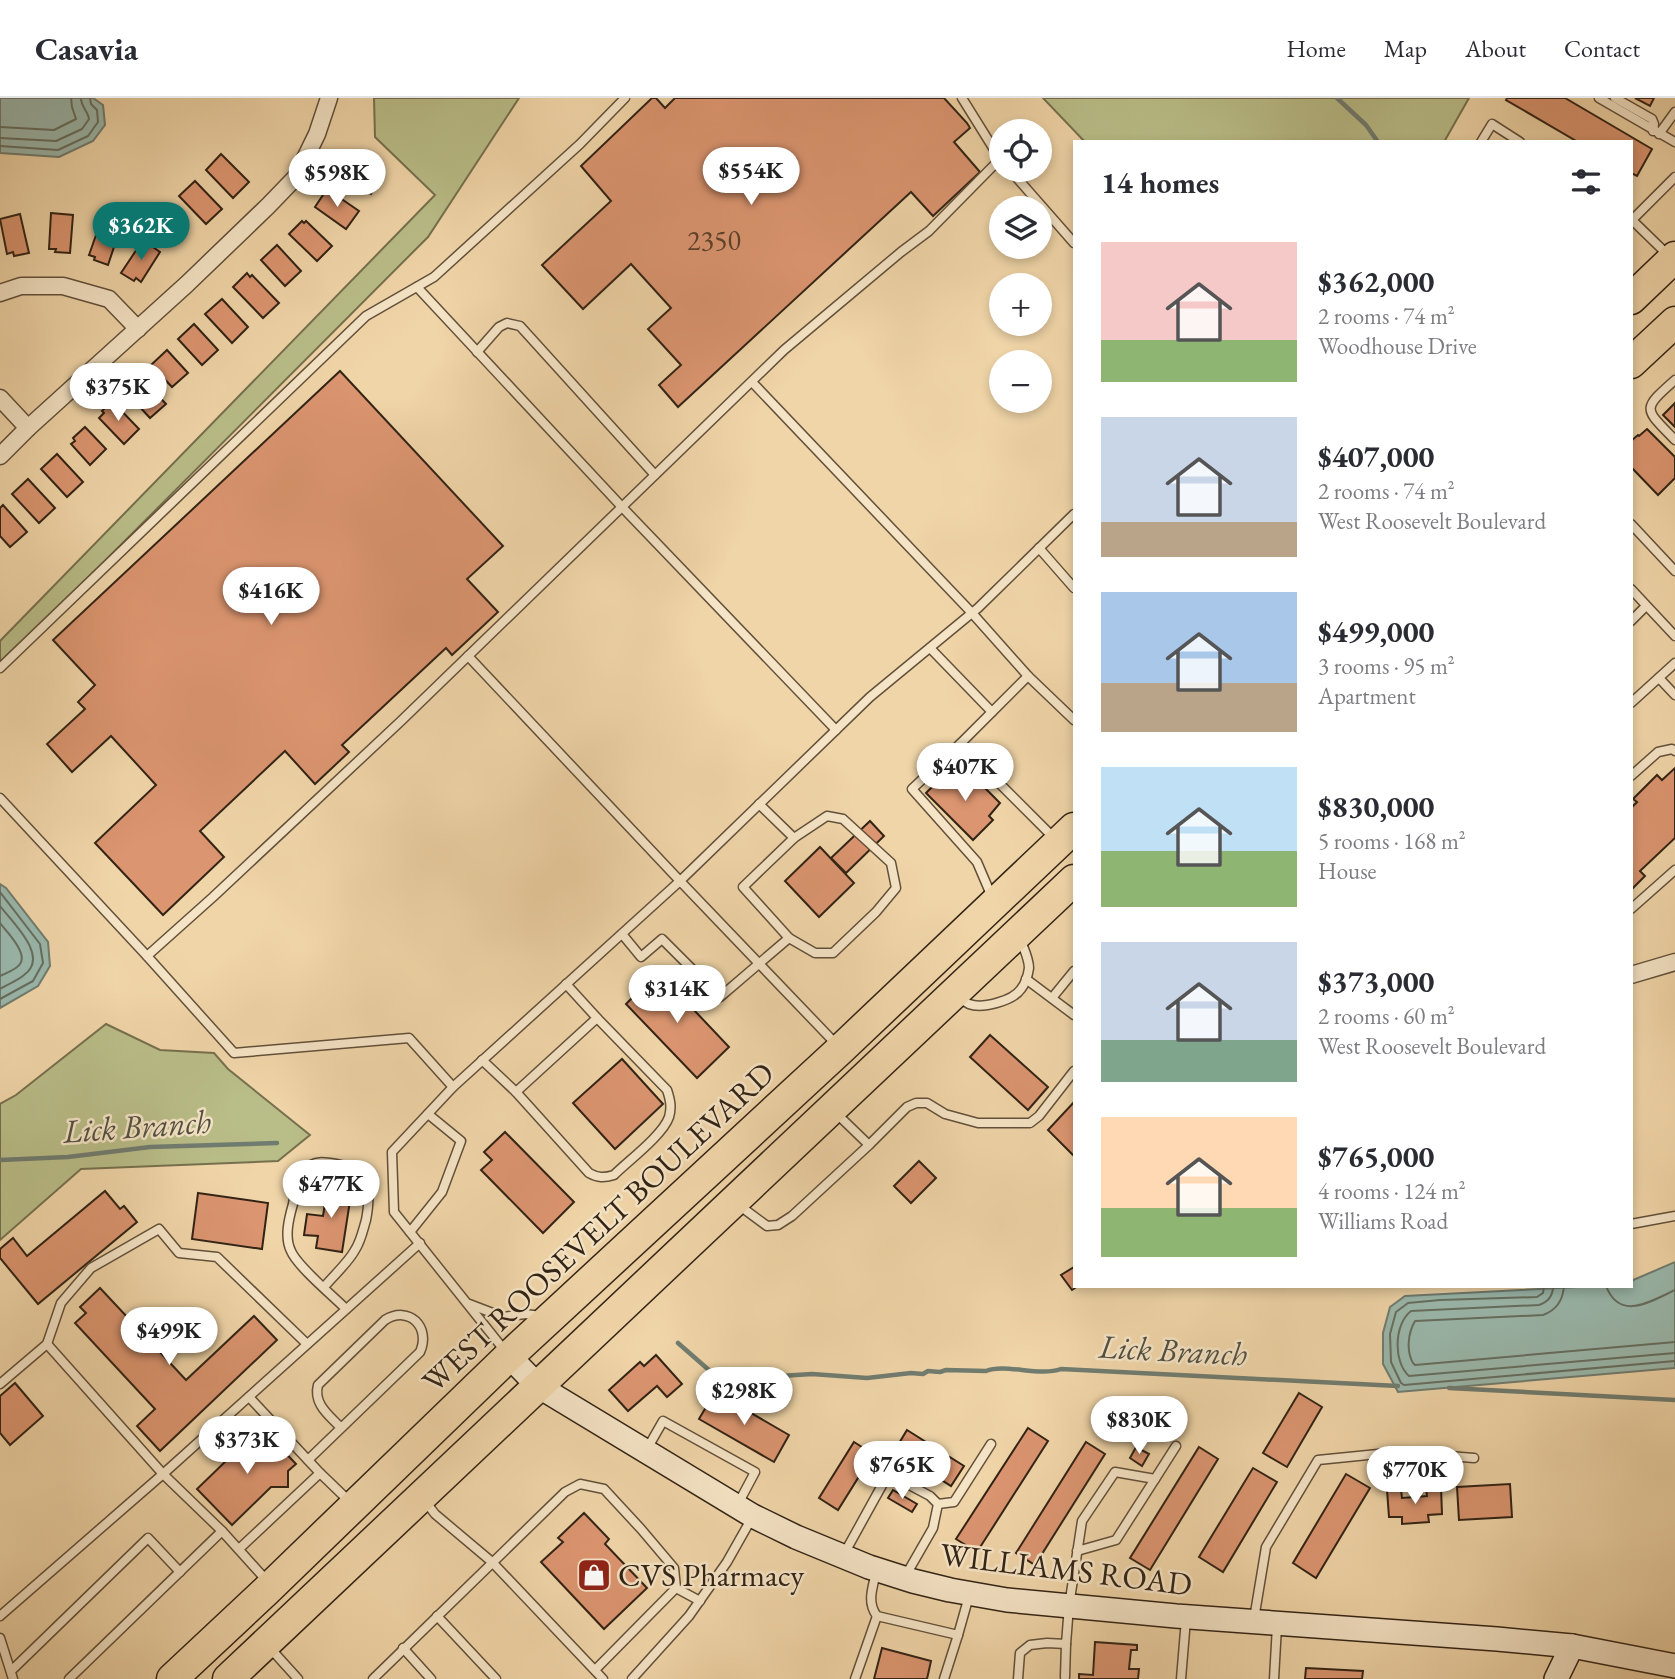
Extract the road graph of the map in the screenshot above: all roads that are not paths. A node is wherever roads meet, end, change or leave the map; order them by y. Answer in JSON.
{"nodes":[{"id":1,"x":329,"y":98,"type":"edge"},
{"id":2,"x":625,"y":98,"type":"edge"},
{"id":3,"x":962,"y":98,"type":"edge"},
{"id":4,"x":1599,"y":98,"type":"edge"},
{"id":5,"x":1615,"y":98,"type":"edge"},
{"id":6,"x":1675,"y":112,"type":"edge"},
{"id":7,"x":1656,"y":132,"type":"junction"},
{"id":8,"x":1482,"y":140,"type":"edge"},
{"id":9,"x":1517,"y":140,"type":"edge"},
{"id":10,"x":989,"y":141,"type":"edge"},
{"id":11,"x":1675,"y":142,"type":"edge"},
{"id":12,"x":989,"y":170,"type":"edge"},
{"id":13,"x":1675,"y":177,"type":"edge"},
{"id":14,"x":1021,"y":182,"type":"edge"},
{"id":15,"x":1633,"y":218,"type":"edge"},
{"id":16,"x":1633,"y":220,"type":"edge"},
{"id":17,"x":1073,"y":242,"type":"edge"},
{"id":18,"x":1674,"y":259,"type":"edge"},
{"id":19,"x":417,"y":287,"type":"junction"},
{"id":20,"x":0,"y":293,"type":"edge"},
{"id":21,"x":1633,"y":297,"type":"edge"},
{"id":22,"x":1675,"y":322,"type":"edge"},
{"id":23,"x":138,"y":329,"type":"junction"},
{"id":24,"x":477,"y":352,"type":"junction"},
{"id":25,"x":1633,"y":361,"type":"edge"},
{"id":26,"x":1675,"y":380,"type":"edge"},
{"id":27,"x":751,"y":382,"type":"junction"},
{"id":28,"x":0,"y":398,"type":"edge"},
{"id":29,"x":29,"y":428,"type":"junction"},
{"id":30,"x":1675,"y":440,"type":"edge"},
{"id":31,"x":0,"y":456,"type":"edge"},
{"id":32,"x":655,"y":475,"type":"junction"},
{"id":33,"x":622,"y":507,"type":"junction"},
{"id":34,"x":1073,"y":515,"type":"edge"},
{"id":35,"x":1633,"y":526,"type":"edge"},
{"id":36,"x":1039,"y":548,"type":"junction"},
{"id":37,"x":1073,"y":571,"type":"edge"},
{"id":38,"x":1675,"y":571,"type":"edge"},
{"id":39,"x":1066,"y":578,"type":"junction"},
{"id":40,"x":1073,"y":587,"type":"edge"},
{"id":41,"x":1633,"y":591,"type":"edge"},
{"id":42,"x":1646,"y":606,"type":"junction"},
{"id":43,"x":972,"y":613,"type":"junction"},
{"id":44,"x":1633,"y":619,"type":"edge"},
{"id":45,"x":1675,"y":636,"type":"edge"},
{"id":46,"x":930,"y":648,"type":"junction"},
{"id":47,"x":468,"y":656,"type":"junction"},
{"id":48,"x":1675,"y":663,"type":"edge"},
{"id":49,"x":0,"y":668,"type":"edge"},
{"id":50,"x":1028,"y":676,"type":"junction"},
{"id":51,"x":1659,"y":678,"type":"junction"},
{"id":52,"x":1675,"y":695,"type":"edge"},
{"id":53,"x":1633,"y":699,"type":"edge"},
{"id":54,"x":992,"y":712,"type":"junction"},
{"id":55,"x":1073,"y":719,"type":"edge"},
{"id":56,"x":836,"y":730,"type":"junction"},
{"id":57,"x":960,"y":744,"type":"junction"},
{"id":58,"x":1675,"y":751,"type":"edge"},
{"id":59,"x":1633,"y":774,"type":"edge"},
{"id":60,"x":0,"y":799,"type":"edge"},
{"id":61,"x":759,"y":804,"type":"junction"},
{"id":62,"x":1066,"y":835,"type":"edge"},
{"id":63,"x":794,"y":838,"type":"junction"},
{"id":64,"x":1675,"y":870,"type":"edge"},
{"id":65,"x":680,"y":881,"type":"junction"},
{"id":66,"x":1073,"y":881,"type":"edge"},
{"id":67,"x":995,"y":903,"type":"junction"},
{"id":68,"x":1633,"y":907,"type":"edge"},
{"id":69,"x":1019,"y":933,"type":"junction"},
{"id":70,"x":622,"y":934,"type":"junction"},
{"id":71,"x":789,"y":938,"type":"junction"},
{"id":72,"x":147,"y":956,"type":"junction"},
{"id":73,"x":1675,"y":962,"type":"edge"},
{"id":74,"x":760,"y":964,"type":"junction"},
{"id":75,"x":1073,"y":972,"type":"edge"},
{"id":76,"x":1633,"y":974,"type":"edge"},
{"id":77,"x":1026,"y":979,"type":"junction"},
{"id":78,"x":566,"y":984,"type":"junction"},
{"id":79,"x":955,"y":993,"type":"junction"},
{"id":80,"x":1052,"y":998,"type":"junction"},
{"id":81,"x":1073,"y":1014,"type":"edge"},
{"id":82,"x":597,"y":1018,"type":"junction"},
{"id":83,"x":841,"y":1049,"type":"junction"},
{"id":84,"x":482,"y":1060,"type":"junction"},
{"id":85,"x":1073,"y":1072,"type":"edge"},
{"id":86,"x":453,"y":1087,"type":"junction"},
{"id":87,"x":516,"y":1093,"type":"junction"},
{"id":88,"x":832,"y":1110,"type":"junction"},
{"id":89,"x":428,"y":1114,"type":"junction"},
{"id":90,"x":869,"y":1145,"type":"junction"},
{"id":91,"x":734,"y":1202,"type":"junction"},
{"id":92,"x":1675,"y":1216,"type":"edge"},
{"id":93,"x":1633,"y":1224,"type":"edge"},
{"id":94,"x":410,"y":1232,"type":"junction"},
{"id":95,"x":420,"y":1243,"type":"junction"},
{"id":96,"x":324,"y":1287,"type":"junction"},
{"id":97,"x":467,"y":1304,"type":"junction"},
{"id":98,"x":346,"y":1309,"type":"junction"},
{"id":99,"x":551,"y":1316,"type":"junction"},
{"id":100,"x":47,"y":1344,"type":"junction"},
{"id":101,"x":307,"y":1344,"type":"junction"},
{"id":102,"x":509,"y":1356,"type":"junction"},
{"id":103,"x":0,"y":1384,"type":"edge"},
{"id":104,"x":538,"y":1386,"type":"junction"},
{"id":105,"x":249,"y":1397,"type":"junction"},
{"id":106,"x":341,"y":1428,"type":"junction"},
{"id":107,"x":991,"y":1444,"type":"dead end"},
{"id":108,"x":1176,"y":1446,"type":"dead end"},
{"id":109,"x":645,"y":1452,"type":"junction"},
{"id":110,"x":1474,"y":1458,"type":"dead end"},
{"id":111,"x":308,"y":1460,"type":"junction"},
{"id":112,"x":163,"y":1474,"type":"junction"},
{"id":113,"x":320,"y":1474,"type":"junction"},
{"id":114,"x":1155,"y":1479,"type":"junction"},
{"id":115,"x":421,"y":1497,"type":"junction"},
{"id":116,"x":938,"y":1504,"type":"junction"},
{"id":117,"x":354,"y":1506,"type":"junction"},
{"id":118,"x":745,"y":1511,"type":"junction"},
{"id":119,"x":222,"y":1531,"type":"junction"},
{"id":120,"x":239,"y":1549,"type":"junction"},
{"id":121,"x":307,"y":1551,"type":"junction"},
{"id":122,"x":1077,"y":1551,"type":"junction"},
{"id":123,"x":843,"y":1557,"type":"junction"},
{"id":124,"x":492,"y":1562,"type":"junction"},
{"id":125,"x":877,"y":1570,"type":"junction"},
{"id":126,"x":180,"y":1572,"type":"junction"},
{"id":127,"x":904,"y":1578,"type":"junction"},
{"id":128,"x":271,"y":1585,"type":"junction"},
{"id":129,"x":676,"y":1588,"type":"junction"},
{"id":130,"x":970,"y":1594,"type":"junction"},
{"id":131,"x":700,"y":1601,"type":"junction"},
{"id":132,"x":1069,"y":1606,"type":"junction"},
{"id":133,"x":0,"y":1616,"type":"edge"},
{"id":134,"x":437,"y":1616,"type":"junction"},
{"id":135,"x":877,"y":1616,"type":"junction"},
{"id":136,"x":1186,"y":1616,"type":"junction"},
{"id":137,"x":1254,"y":1622,"type":"junction"},
{"id":138,"x":1277,"y":1623,"type":"junction"},
{"id":139,"x":958,"y":1635,"type":"junction"},
{"id":140,"x":0,"y":1639,"type":"edge"},
{"id":141,"x":265,"y":1644,"type":"junction"},
{"id":142,"x":1066,"y":1644,"type":"junction"},
{"id":143,"x":1572,"y":1646,"type":"junction"},
{"id":144,"x":403,"y":1648,"type":"junction"},
{"id":145,"x":1675,"y":1665,"type":"edge"},
{"id":146,"x":595,"y":1670,"type":"junction"},
{"id":147,"x":12,"y":1675,"type":"edge"},
{"id":148,"x":1065,"y":1677,"type":"dead end"},
{"id":149,"x":69,"y":1679,"type":"edge"},
{"id":150,"x":172,"y":1679,"type":"edge"},
{"id":151,"x":199,"y":1679,"type":"edge"},
{"id":152,"x":229,"y":1679,"type":"edge"},
{"id":153,"x":298,"y":1679,"type":"edge"},
{"id":154,"x":373,"y":1679,"type":"edge"},
{"id":155,"x":431,"y":1679,"type":"edge"},
{"id":156,"x":496,"y":1679,"type":"edge"},
{"id":157,"x":603,"y":1679,"type":"edge"},
{"id":158,"x":632,"y":1679,"type":"edge"},
{"id":159,"x":855,"y":1679,"type":"edge"},
{"id":160,"x":944,"y":1679,"type":"edge"},
{"id":161,"x":1018,"y":1679,"type":"edge"},
{"id":162,"x":1181,"y":1679,"type":"edge"},
{"id":163,"x":1274,"y":1679,"type":"edge"},
{"id":164,"x":1556,"y":1679,"type":"edge"}],
"edges":[{"from":1,"to":23,"type":"street"},
{"from":2,"to":19,"type":"lane"},
{"from":3,"to":10,"type":"lane"},
{"from":4,"to":7,"type":"lane"},
{"from":5,"to":7,"type":"lane"},
{"from":6,"to":7,"type":"lane"},
{"from":7,"to":11,"type":"lane"},
{"from":8,"to":9,"type":"lane"},
{"from":12,"to":27,"type":"lane"},
{"from":13,"to":15,"type":"lane"},
{"from":14,"to":17,"type":"lane"},
{"from":16,"to":18,"type":"lane"},
{"from":18,"to":21,"type":"highway"},
{"from":19,"to":24,"type":"lane"},
{"from":19,"to":49,"type":"lane"},
{"from":20,"to":23,"type":"street"},
{"from":22,"to":25,"type":"highway"},
{"from":23,"to":29,"type":"street"},
{"from":24,"to":32,"type":"lane"},
{"from":24,"to":33,"type":"lane"},
{"from":26,"to":30,"type":"lane"},
{"from":27,"to":32,"type":"lane"},
{"from":27,"to":43,"type":"lane"},
{"from":28,"to":29,"type":"street"},
{"from":29,"to":31,"type":"street"},
{"from":32,"to":33,"type":"lane"},
{"from":33,"to":47,"type":"lane"},
{"from":33,"to":56,"type":"lane"},
{"from":34,"to":36,"type":"lane"},
{"from":35,"to":38,"type":"lane"},
{"from":36,"to":39,"type":"lane"},
{"from":36,"to":43,"type":"lane"},
{"from":37,"to":39,"type":"lane"},
{"from":39,"to":40,"type":"lane"},
{"from":41,"to":42,"type":"lane"},
{"from":42,"to":44,"type":"lane"},
{"from":42,"to":45,"type":"lane"},
{"from":43,"to":46,"type":"lane"},
{"from":43,"to":50,"type":"lane"},
{"from":46,"to":54,"type":"lane"},
{"from":46,"to":56,"type":"lane"},
{"from":47,"to":65,"type":"lane"},
{"from":47,"to":72,"type":"lane"},
{"from":48,"to":51,"type":"lane"},
{"from":50,"to":54,"type":"lane"},
{"from":50,"to":55,"type":"lane"},
{"from":51,"to":52,"type":"lane"},
{"from":51,"to":53,"type":"lane"},
{"from":54,"to":57,"type":"lane"},
{"from":56,"to":61,"type":"lane"},
{"from":57,"to":62,"type":"lane"},
{"from":57,"to":67,"type":"lane"},
{"from":58,"to":59,"type":"lane"},
{"from":60,"to":72,"type":"lane"},
{"from":61,"to":63,"type":"lane"},
{"from":61,"to":65,"type":"lane"},
{"from":62,"to":67,"type":"highway","name":"WEST ROOSEVELT BOULEVARD"},
{"from":63,"to":71,"type":"lane"},
{"from":63,"to":71,"type":"lane"},
{"from":64,"to":68,"type":"lane"},
{"from":65,"to":70,"type":"lane"},
{"from":65,"to":74,"type":"lane"},
{"from":66,"to":69,"type":"highway"},
{"from":67,"to":83,"type":"highway","name":"WEST ROOSEVELT BOULEVARD"},
{"from":69,"to":77,"type":"lane"},
{"from":69,"to":79,"type":"highway"},
{"from":70,"to":74,"type":"lane"},
{"from":70,"to":78,"type":"lane"},
{"from":71,"to":74,"type":"lane"},
{"from":72,"to":86,"type":"lane"},
{"from":73,"to":76,"type":"street"},
{"from":74,"to":83,"type":"lane"},
{"from":75,"to":80,"type":"lane"},
{"from":77,"to":79,"type":"lane"},
{"from":77,"to":80,"type":"lane"},
{"from":78,"to":82,"type":"lane"},
{"from":78,"to":84,"type":"lane"},
{"from":79,"to":88,"type":"highway"},
{"from":80,"to":81,"type":"lane"},
{"from":82,"to":87,"type":"lane"},
{"from":82,"to":87,"type":"lane"},
{"from":83,"to":99,"type":"highway","name":"WEST ROOSEVELT BOULEVARD"},
{"from":84,"to":86,"type":"lane"},
{"from":84,"to":87,"type":"lane"},
{"from":85,"to":90,"type":"lane"},
{"from":86,"to":89,"type":"lane"},
{"from":88,"to":90,"type":"lane"},
{"from":88,"to":91,"type":"highway"},
{"from":89,"to":94,"type":"lane"},
{"from":89,"to":94,"type":"lane"},
{"from":90,"to":91,"type":"lane"},
{"from":91,"to":104,"type":"highway"},
{"from":92,"to":93,"type":"lane"},
{"from":94,"to":95,"type":"lane"},
{"from":95,"to":97,"type":"lane"},
{"from":95,"to":98,"type":"lane"},
{"from":96,"to":96,"type":"lane"},
{"from":96,"to":98,"type":"lane"},
{"from":97,"to":99,"type":"lane"},
{"from":97,"to":102,"type":"lane"},
{"from":98,"to":101,"type":"lane"},
{"from":99,"to":102,"type":"highway","name":"WEST ROOSEVELT BOULEVARD"},
{"from":100,"to":101,"type":"lane"},
{"from":100,"to":103,"type":"lane"},
{"from":100,"to":112,"type":"lane"},
{"from":101,"to":105,"type":"lane"},
{"from":102,"to":104,"type":"street","name":"WILLIAMS ROAD"},
{"from":102,"to":117,"type":"highway","name":"WEST ROOSEVELT BOULEVARD"},
{"from":104,"to":109,"type":"street","name":"WILLIAMS ROAD"},
{"from":104,"to":115,"type":"highway"},
{"from":105,"to":111,"type":"lane"},
{"from":105,"to":112,"type":"lane"},
{"from":106,"to":106,"type":"lane"},
{"from":106,"to":111,"type":"lane"},
{"from":107,"to":116,"type":"lane"},
{"from":108,"to":114,"type":"lane"},
{"from":109,"to":118,"type":"street","name":"WILLIAMS ROAD"},
{"from":109,"to":118,"type":"lane"},
{"from":110,"to":137,"type":"lane"},
{"from":111,"to":113,"type":"lane"},
{"from":112,"to":119,"type":"lane"},
{"from":112,"to":133,"type":"lane"},
{"from":113,"to":117,"type":"lane"},
{"from":113,"to":120,"type":"lane"},
{"from":114,"to":122,"type":"lane"},
{"from":114,"to":122,"type":"lane"},
{"from":115,"to":124,"type":"lane"},
{"from":115,"to":141,"type":"highway"},
{"from":116,"to":123,"type":"lane"},
{"from":116,"to":127,"type":"lane"},
{"from":117,"to":121,"type":"highway","name":"WEST ROOSEVELT BOULEVARD"},
{"from":118,"to":123,"type":"street","name":"WILLIAMS ROAD"},
{"from":118,"to":131,"type":"lane"},
{"from":119,"to":120,"type":"lane"},
{"from":119,"to":126,"type":"lane"},
{"from":120,"to":128,"type":"lane"},
{"from":121,"to":128,"type":"highway","name":"WEST ROOSEVELT BOULEVARD"},
{"from":121,"to":151,"type":"highway"},
{"from":122,"to":132,"type":"lane"},
{"from":123,"to":125,"type":"street","name":"WILLIAMS ROAD"},
{"from":124,"to":129,"type":"lane"},
{"from":124,"to":134,"type":"lane"},
{"from":124,"to":146,"type":"lane"},
{"from":125,"to":127,"type":"street","name":"WILLIAMS ROAD"},
{"from":125,"to":135,"type":"lane"},
{"from":126,"to":147,"type":"lane"},
{"from":126,"to":149,"type":"lane"},
{"from":127,"to":130,"type":"street","name":"WILLIAMS ROAD"},
{"from":128,"to":150,"type":"highway","name":"WEST ROOSEVELT BOULEVARD"},
{"from":129,"to":131,"type":"lane"},
{"from":129,"to":146,"type":"lane"},
{"from":130,"to":132,"type":"street","name":"WILLIAMS ROAD"},
{"from":130,"to":139,"type":"lane"},
{"from":131,"to":158,"type":"lane"},
{"from":132,"to":136,"type":"street","name":"WILLIAMS ROAD"},
{"from":132,"to":142,"type":"lane"},
{"from":134,"to":144,"type":"lane"},
{"from":134,"to":156,"type":"lane"},
{"from":135,"to":139,"type":"lane"},
{"from":135,"to":159,"type":"lane"},
{"from":136,"to":137,"type":"street","name":"WILLIAMS ROAD"},
{"from":136,"to":162,"type":"lane"},
{"from":137,"to":138,"type":"street","name":"WILLIAMS ROAD"},
{"from":138,"to":143,"type":"street","name":"WILLIAMS ROAD"},
{"from":138,"to":163,"type":"lane"},
{"from":139,"to":160,"type":"lane"},
{"from":140,"to":147,"type":"lane"},
{"from":141,"to":152,"type":"highway"},
{"from":141,"to":153,"type":"lane"},
{"from":142,"to":148,"type":"lane"},
{"from":142,"to":161,"type":"lane"},
{"from":143,"to":145,"type":"street","name":"WILLIAMS ROAD"},
{"from":143,"to":164,"type":"street"},
{"from":144,"to":154,"type":"lane"},
{"from":144,"to":155,"type":"lane"},
{"from":146,"to":157,"type":"lane"}]}
